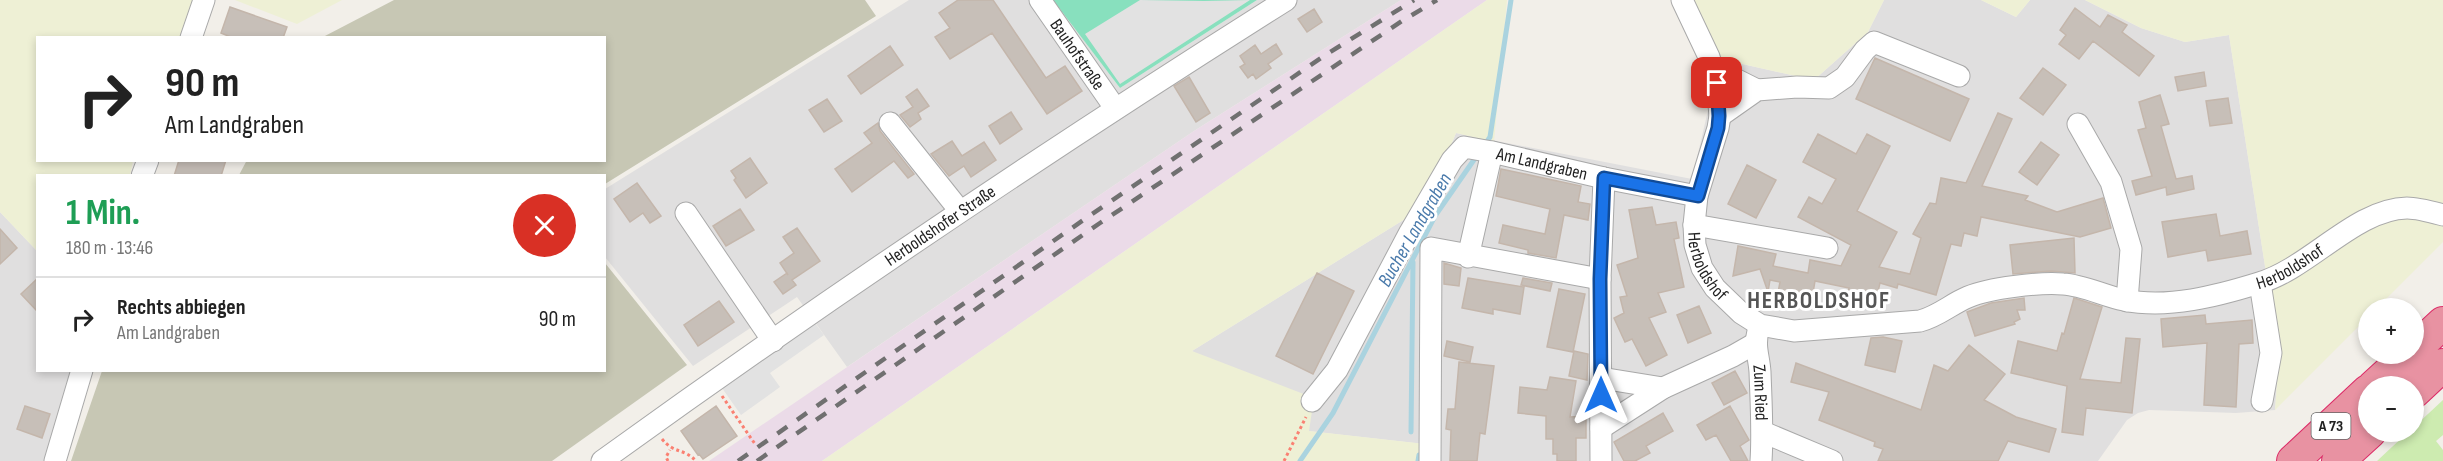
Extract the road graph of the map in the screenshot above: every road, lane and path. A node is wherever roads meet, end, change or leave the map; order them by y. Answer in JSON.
{"nodes":[{"id":1,"x":204,"y":0,"type":"edge"},
{"id":2,"x":1040,"y":0,"type":"edge"},
{"id":3,"x":1286,"y":0,"type":"edge"},
{"id":4,"x":1682,"y":0,"type":"edge"},
{"id":5,"x":192,"y":36,"type":"edge"},
{"id":6,"x":1713,"y":68,"type":"junction"},
{"id":7,"x":1959,"y":76,"type":"dead end"},
{"id":8,"x":1757,"y":90,"type":"junction"},
{"id":9,"x":1115,"y":108,"type":"junction"},
{"id":10,"x":1719,"y":116,"type":"junction"},
{"id":11,"x":890,"y":123,"type":"dead end"},
{"id":12,"x":2078,"y":124,"type":"dead end"},
{"id":13,"x":1492,"y":152,"type":"junction"},
{"id":14,"x":1604,"y":178,"type":"junction"},
{"id":15,"x":1698,"y":196,"type":"junction"},
{"id":16,"x":960,"y":211,"type":"junction"},
{"id":17,"x":686,"y":213,"type":"dead end"},
{"id":18,"x":2443,"y":215,"type":"edge"},
{"id":19,"x":1694,"y":225,"type":"junction"},
{"id":20,"x":1827,"y":248,"type":"dead end"},
{"id":21,"x":1468,"y":256,"type":"junction"},
{"id":22,"x":1600,"y":279,"type":"junction"},
{"id":23,"x":2260,"y":283,"type":"junction"},
{"id":24,"x":2127,"y":301,"type":"junction"},
{"id":25,"x":2443,"y":323,"type":"edge"},
{"id":26,"x":1757,"y":334,"type":"junction"},
{"id":27,"x":773,"y":341,"type":"junction"},
{"id":28,"x":2424,"y":341,"type":"edge"},
{"id":29,"x":2398,"y":364,"type":"edge"},
{"id":30,"x":2443,"y":365,"type":"edge"},
{"id":31,"x":81,"y":372,"type":"edge"},
{"id":32,"x":2385,"y":376,"type":"edge"},
{"id":33,"x":1601,"y":378,"type":"junction"},
{"id":34,"x":713,"y":382,"type":"junction"},
{"id":35,"x":2424,"y":383,"type":"edge"},
{"id":36,"x":1663,"y":388,"type":"junction"},
{"id":37,"x":2262,"y":400,"type":"dead end"},
{"id":38,"x":2358,"y":400,"type":"edge"},
{"id":39,"x":1312,"y":401,"type":"joint"},
{"id":40,"x":652,"y":425,"type":"junction"},
{"id":41,"x":1601,"y":428,"type":"junction"},
{"id":42,"x":1763,"y":432,"type":"junction"},
{"id":43,"x":2359,"y":442,"type":"edge"},
{"id":44,"x":755,"y":444,"type":"dead end"},
{"id":45,"x":670,"y":449,"type":"junction"},
{"id":46,"x":55,"y":461,"type":"edge"},
{"id":47,"x":602,"y":461,"type":"edge"},
{"id":48,"x":668,"y":461,"type":"edge"},
{"id":49,"x":696,"y":461,"type":"edge"},
{"id":50,"x":1284,"y":461,"type":"edge"},
{"id":51,"x":1430,"y":461,"type":"edge"},
{"id":52,"x":1601,"y":461,"type":"edge"},
{"id":53,"x":1761,"y":461,"type":"edge"},
{"id":54,"x":1832,"y":461,"type":"edge"},
{"id":55,"x":2293,"y":461,"type":"edge"},
{"id":56,"x":2338,"y":461,"type":"edge"}],
"edges":[{"from":1,"to":5,"type":"street"},
{"from":2,"to":9,"type":"street","name":"Bauhofstraße"},
{"from":3,"to":9,"type":"street","name":"Herboldshofer Straße"},
{"from":4,"to":6,"type":"street","name":"Herboldshof"},
{"from":6,"to":8,"type":"street"},
{"from":6,"to":10,"type":"street","name":"Herboldshof"},
{"from":7,"to":8,"type":"street"},
{"from":8,"to":10,"type":"street"},
{"from":9,"to":16,"type":"street","name":"Herboldshofer Straße"},
{"from":10,"to":15,"type":"street","name":"Herboldshof"},
{"from":11,"to":16,"type":"street"},
{"from":12,"to":24,"type":"street"},
{"from":13,"to":14,"type":"street","name":"Am Landgraben"},
{"from":13,"to":21,"type":"street","name":"Am Landgraben"},
{"from":13,"to":39,"type":"street"},
{"from":14,"to":15,"type":"street","name":"Am Landgraben"},
{"from":14,"to":22,"type":"street"},
{"from":15,"to":19,"type":"street","name":"Herboldshof"},
{"from":16,"to":27,"type":"street","name":"Herboldshofer Straße"},
{"from":17,"to":27,"type":"street"},
{"from":18,"to":23,"type":"street","name":"Herboldshof"},
{"from":19,"to":20,"type":"street"},
{"from":19,"to":26,"type":"street","name":"Herboldshof"},
{"from":21,"to":22,"type":"street"},
{"from":21,"to":51,"type":"street"},
{"from":22,"to":33,"type":"street"},
{"from":23,"to":24,"type":"street","name":"Herboldshof"},
{"from":23,"to":37,"type":"street"},
{"from":24,"to":26,"type":"street","name":"Herboldshof"},
{"from":25,"to":28,"type":"highway"},
{"from":26,"to":36,"type":"street"},
{"from":26,"to":42,"type":"street","name":"Zum Ried"},
{"from":27,"to":34,"type":"street","name":"Herboldshofer Straße"},
{"from":29,"to":32,"type":"highway"},
{"from":30,"to":35,"type":"highway"},
{"from":31,"to":46,"type":"street"},
{"from":33,"to":36,"type":"street"},
{"from":33,"to":41,"type":"street"},
{"from":34,"to":40,"type":"street","name":"Herboldshofer Straße"},
{"from":34,"to":44,"type":"path"},
{"from":36,"to":41,"type":"street"},
{"from":38,"to":55,"type":"highway","number":"A 73"},
{"from":39,"to":50,"type":"path"},
{"from":40,"to":45,"type":"path"},
{"from":40,"to":47,"type":"street","name":"Herboldshofer Straße"},
{"from":41,"to":52,"type":"street"},
{"from":42,"to":53,"type":"street","name":"Zum Ried"},
{"from":42,"to":54,"type":"street"},
{"from":43,"to":56,"type":"highway","number":"A 73"},
{"from":45,"to":48,"type":"path"},
{"from":45,"to":49,"type":"path"}]}
